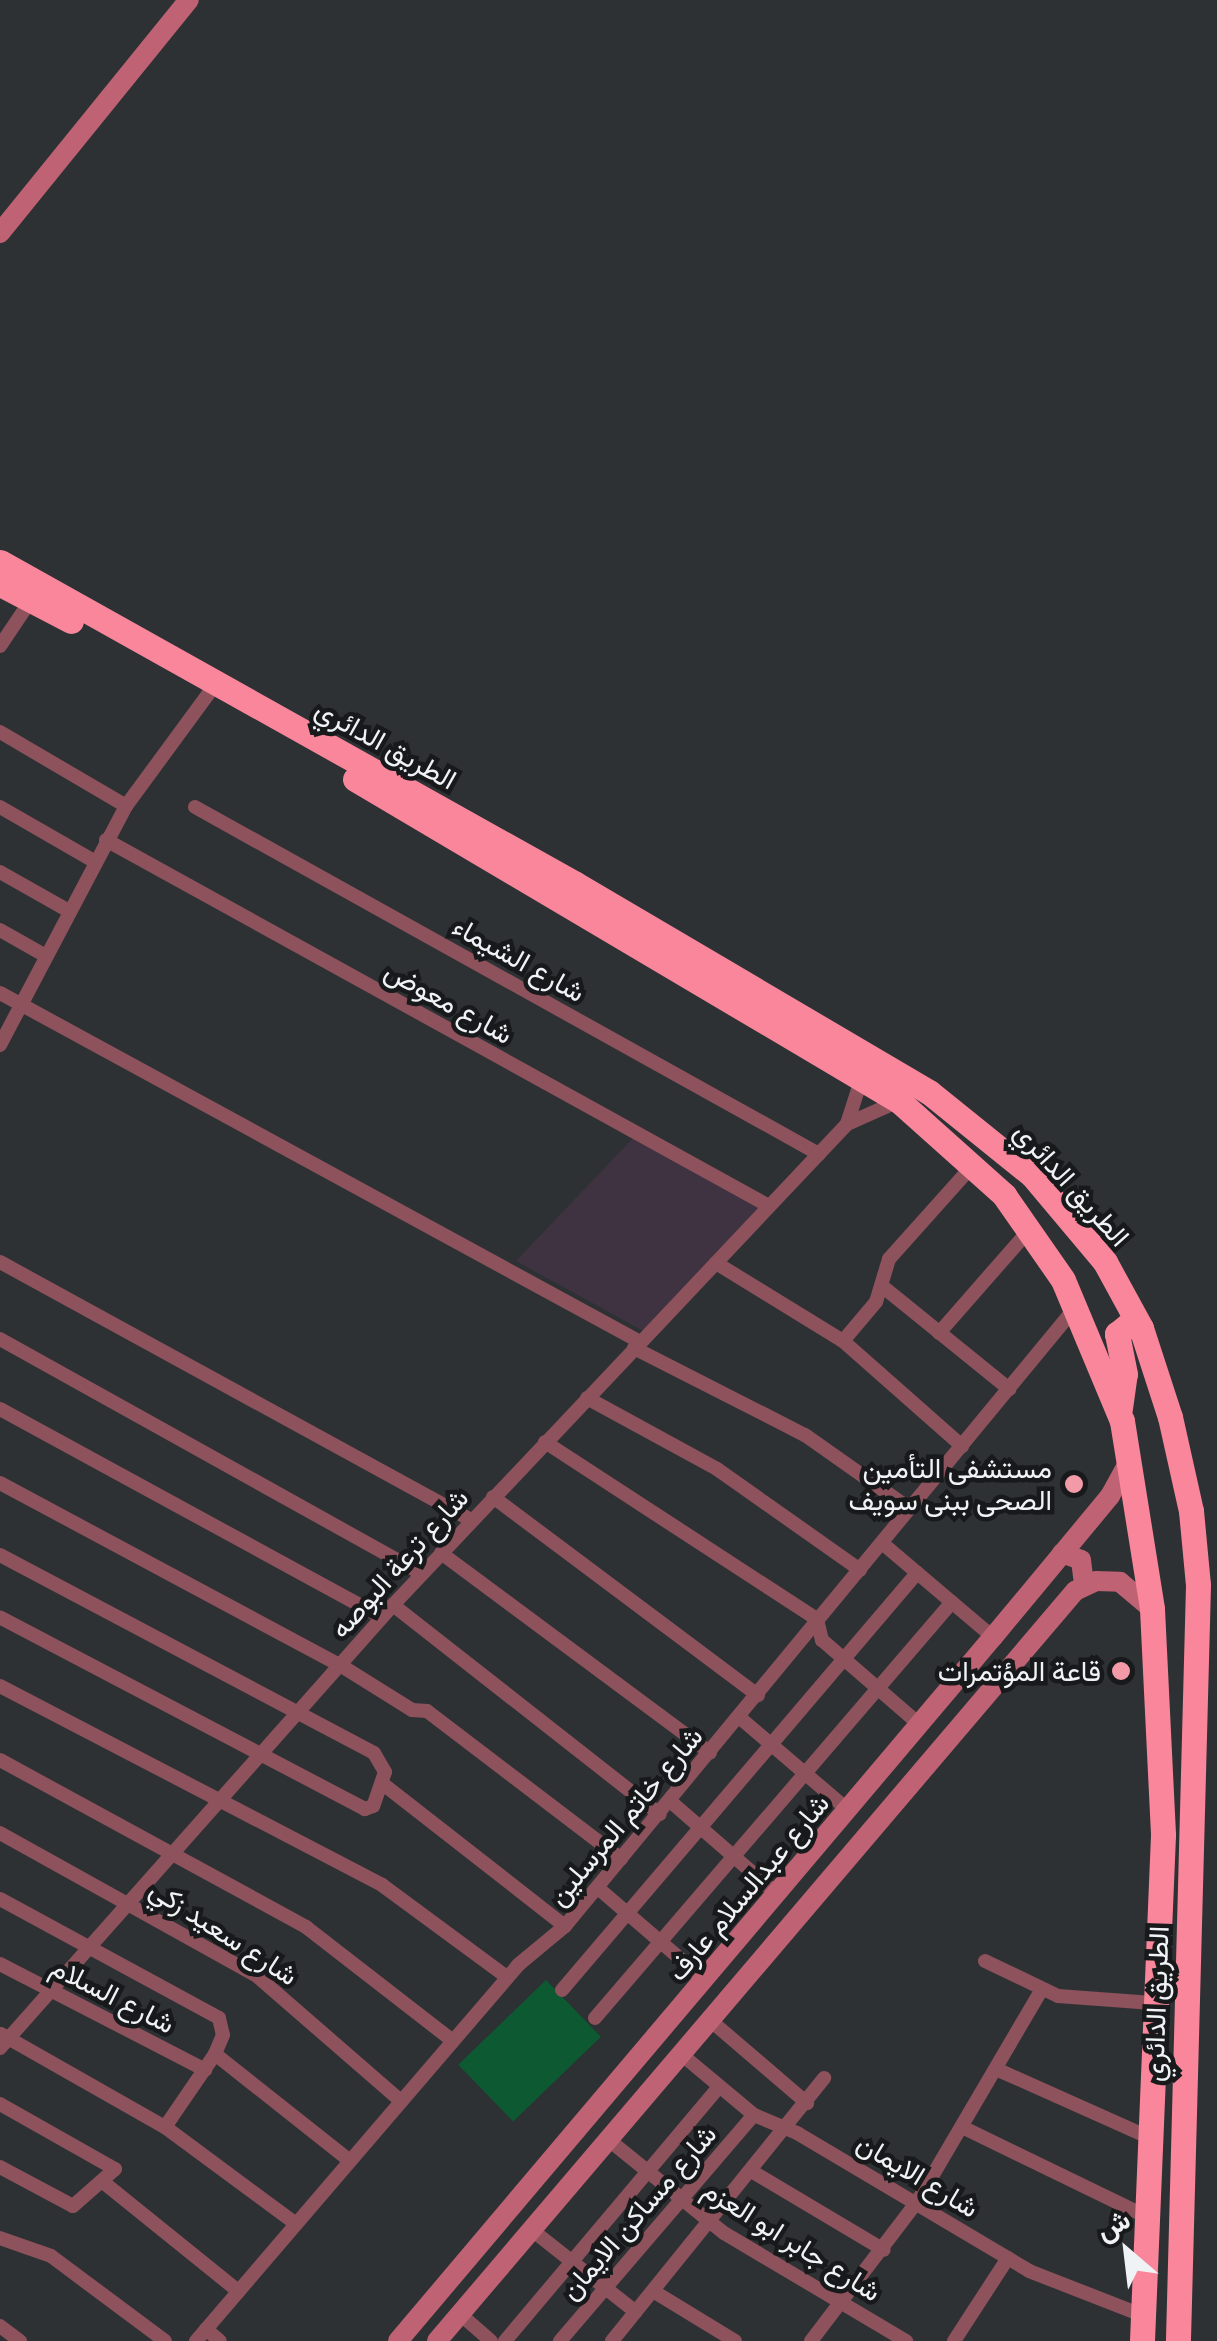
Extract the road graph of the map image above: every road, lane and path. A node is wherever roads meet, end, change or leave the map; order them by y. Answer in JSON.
{"nodes":[{"id":1,"x":189,"y":0,"type":"edge"},
{"id":2,"x":0,"y":234,"type":"edge"},
{"id":3,"x":0,"y":562,"type":"edge"},
{"id":4,"x":0,"y":584,"type":"edge"},
{"id":5,"x":31,"y":600,"type":"junction"},
{"id":6,"x":0,"y":646,"type":"edge"},
{"id":7,"x":209,"y":693,"type":"junction"},
{"id":8,"x":0,"y":732,"type":"edge"},
{"id":9,"x":126,"y":806,"type":"junction"},
{"id":10,"x":0,"y":808,"type":"edge"},
{"id":11,"x":196,"y":808,"type":"dead end"},
{"id":12,"x":106,"y":840,"type":"junction"},
{"id":13,"x":94,"y":862,"type":"junction"},
{"id":14,"x":0,"y":872,"type":"edge"},
{"id":15,"x":68,"y":911,"type":"junction"},
{"id":16,"x":0,"y":930,"type":"edge"},
{"id":17,"x":46,"y":956,"type":"junction"},
{"id":18,"x":0,"y":993,"type":"edge"},
{"id":19,"x":22,"y":1005,"type":"junction"},
{"id":20,"x":0,"y":1044,"type":"edge"},
{"id":21,"x":862,"y":1077,"type":"junction"},
{"id":22,"x":899,"y":1101,"type":"junction"},
{"id":23,"x":847,"y":1124,"type":"junction"},
{"id":24,"x":818,"y":1154,"type":"junction"},
{"id":25,"x":975,"y":1164,"type":"junction"},
{"id":26,"x":769,"y":1206,"type":"junction"},
{"id":27,"x":1030,"y":1228,"type":"junction"},
{"id":28,"x":1080,"y":1230,"type":"junction"},
{"id":29,"x":1047,"y":1254,"type":"junction"},
{"id":30,"x":0,"y":1262,"type":"edge"},
{"id":31,"x":716,"y":1263,"type":"junction"},
{"id":32,"x":882,"y":1286,"type":"junction"},
{"id":33,"x":1076,"y":1307,"type":"junction"},
{"id":34,"x":1141,"y":1328,"type":"junction"},
{"id":35,"x":939,"y":1332,"type":"junction"},
{"id":36,"x":0,"y":1340,"type":"edge"},
{"id":37,"x":843,"y":1342,"type":"junction"},
{"id":38,"x":637,"y":1345,"type":"junction"},
{"id":39,"x":1009,"y":1389,"type":"junction"},
{"id":40,"x":587,"y":1398,"type":"junction"},
{"id":41,"x":0,"y":1409,"type":"edge"},
{"id":42,"x":1119,"y":1412,"type":"junction"},
{"id":43,"x":545,"y":1442,"type":"junction"},
{"id":44,"x":962,"y":1446,"type":"junction"},
{"id":45,"x":1129,"y":1462,"type":"junction"},
{"id":46,"x":0,"y":1483,"type":"edge"},
{"id":47,"x":493,"y":1497,"type":"junction"},
{"id":48,"x":910,"y":1509,"type":"junction"},
{"id":49,"x":471,"y":1520,"type":"junction"},
{"id":50,"x":882,"y":1543,"type":"junction"},
{"id":51,"x":442,"y":1553,"type":"junction"},
{"id":52,"x":1062,"y":1553,"type":"junction"},
{"id":53,"x":0,"y":1554,"type":"edge"},
{"id":54,"x":860,"y":1570,"type":"junction"},
{"id":55,"x":918,"y":1573,"type":"junction"},
{"id":56,"x":422,"y":1574,"type":"junction"},
{"id":57,"x":1084,"y":1585,"type":"junction"},
{"id":58,"x":952,"y":1602,"type":"junction"},
{"id":59,"x":393,"y":1604,"type":"junction"},
{"id":60,"x":1152,"y":1609,"type":"junction"},
{"id":61,"x":0,"y":1617,"type":"edge"},
{"id":62,"x":382,"y":1617,"type":"junction"},
{"id":63,"x":817,"y":1618,"type":"junction"},
{"id":64,"x":993,"y":1637,"type":"junction"},
{"id":65,"x":846,"y":1660,"type":"junction"},
{"id":66,"x":340,"y":1665,"type":"junction"},
{"id":67,"x":1199,"y":1676,"type":"junction"},
{"id":68,"x":1153,"y":1679,"type":"junction"},
{"id":69,"x":0,"y":1686,"type":"edge"},
{"id":70,"x":878,"y":1688,"type":"junction"},
{"id":71,"x":758,"y":1695,"type":"junction"},
{"id":72,"x":298,"y":1712,"type":"junction"},
{"id":73,"x":739,"y":1717,"type":"junction"},
{"id":74,"x":920,"y":1724,"type":"junction"},
{"id":75,"x":1194,"y":1745,"type":"junction"},
{"id":76,"x":774,"y":1746,"type":"junction"},
{"id":77,"x":710,"y":1753,"type":"junction"},
{"id":78,"x":261,"y":1754,"type":"junction"},
{"id":79,"x":0,"y":1760,"type":"edge"},
{"id":80,"x":1162,"y":1764,"type":"junction"},
{"id":81,"x":805,"y":1773,"type":"junction"},
{"id":82,"x":384,"y":1784,"type":"junction"},
{"id":83,"x":220,"y":1801,"type":"junction"},
{"id":84,"x":670,"y":1801,"type":"junction"},
{"id":85,"x":849,"y":1811,"type":"junction"},
{"id":86,"x":660,"y":1814,"type":"junction"},
{"id":87,"x":702,"y":1830,"type":"junction"},
{"id":88,"x":0,"y":1834,"type":"edge"},
{"id":89,"x":173,"y":1854,"type":"junction"},
{"id":90,"x":735,"y":1857,"type":"junction"},
{"id":91,"x":621,"y":1859,"type":"junction"},
{"id":92,"x":598,"y":1888,"type":"junction"},
{"id":93,"x":778,"y":1895,"type":"junction"},
{"id":94,"x":0,"y":1900,"type":"edge"},
{"id":95,"x":131,"y":1902,"type":"junction"},
{"id":96,"x":629,"y":1914,"type":"junction"},
{"id":97,"x":565,"y":1926,"type":"junction"},
{"id":98,"x":662,"y":1942,"type":"junction"},
{"id":99,"x":91,"y":1946,"type":"junction"},
{"id":100,"x":985,"y":1961,"type":"dead end"},
{"id":101,"x":0,"y":1964,"type":"edge"},
{"id":102,"x":507,"y":1977,"type":"junction"},
{"id":103,"x":705,"y":1980,"type":"junction"},
{"id":104,"x":562,"y":1990,"type":"dead end"},
{"id":105,"x":1041,"y":1991,"type":"junction"},
{"id":106,"x":50,"y":1992,"type":"junction"},
{"id":107,"x":1153,"y":2002,"type":"junction"},
{"id":108,"x":595,"y":2018,"type":"dead end"},
{"id":109,"x":710,"y":2020,"type":"junction"},
{"id":110,"x":3,"y":2040,"type":"edge"},
{"id":111,"x":453,"y":2041,"type":"junction"},
{"id":112,"x":215,"y":2054,"type":"junction"},
{"id":113,"x":681,"y":2054,"type":"junction"},
{"id":114,"x":996,"y":2069,"type":"junction"},
{"id":115,"x":204,"y":2070,"type":"junction"},
{"id":116,"x":824,"y":2078,"type":"dead end"},
{"id":117,"x":719,"y":2087,"type":"junction"},
{"id":118,"x":401,"y":2101,"type":"junction"},
{"id":119,"x":807,"y":2103,"type":"junction"},
{"id":120,"x":0,"y":2104,"type":"edge"},
{"id":121,"x":754,"y":2115,"type":"junction"},
{"id":122,"x":165,"y":2127,"type":"junction"},
{"id":123,"x":962,"y":2127,"type":"junction"},
{"id":124,"x":789,"y":2128,"type":"junction"},
{"id":125,"x":1148,"y":2137,"type":"junction"},
{"id":126,"x":608,"y":2140,"type":"junction"},
{"id":127,"x":350,"y":2161,"type":"junction"},
{"id":128,"x":0,"y":2167,"type":"edge"},
{"id":129,"x":648,"y":2172,"type":"junction"},
{"id":130,"x":753,"y":2172,"type":"junction"},
{"id":131,"x":103,"y":2182,"type":"junction"},
{"id":132,"x":682,"y":2200,"type":"junction"},
{"id":133,"x":917,"y":2202,"type":"junction"},
{"id":134,"x":513,"y":2203,"type":"junction"},
{"id":135,"x":1145,"y":2216,"type":"junction"},
{"id":136,"x":710,"y":2223,"type":"junction"},
{"id":137,"x":296,"y":2224,"type":"junction"},
{"id":138,"x":536,"y":2225,"type":"junction"},
{"id":139,"x":490,"y":2232,"type":"junction"},
{"id":140,"x":0,"y":2238,"type":"edge"},
{"id":141,"x":884,"y":2250,"type":"junction"},
{"id":142,"x":514,"y":2251,"type":"junction"},
{"id":143,"x":1008,"y":2258,"type":"junction"},
{"id":144,"x":572,"y":2262,"type":"junction"},
{"id":145,"x":606,"y":2288,"type":"junction"},
{"id":146,"x":238,"y":2291,"type":"junction"},
{"id":147,"x":654,"y":2291,"type":"junction"},
{"id":148,"x":838,"y":2300,"type":"junction"},
{"id":149,"x":636,"y":2312,"type":"junction"},
{"id":150,"x":460,"y":2314,"type":"junction"},
{"id":151,"x":0,"y":2326,"type":"edge"},
{"id":152,"x":1142,"y":2328,"type":"edge"},
{"id":153,"x":201,"y":2335,"type":"edge"},
{"id":154,"x":20,"y":2341,"type":"edge"},
{"id":155,"x":164,"y":2341,"type":"edge"},
{"id":156,"x":220,"y":2341,"type":"edge"},
{"id":157,"x":398,"y":2341,"type":"edge"},
{"id":158,"x":437,"y":2341,"type":"edge"},
{"id":159,"x":492,"y":2341,"type":"edge"},
{"id":160,"x":505,"y":2341,"type":"edge"},
{"id":161,"x":560,"y":2341,"type":"edge"},
{"id":162,"x":612,"y":2341,"type":"edge"},
{"id":163,"x":735,"y":2341,"type":"edge"},
{"id":164,"x":811,"y":2341,"type":"edge"},
{"id":165,"x":906,"y":2341,"type":"edge"},
{"id":166,"x":954,"y":2341,"type":"edge"},
{"id":167,"x":1178,"y":2341,"type":"edge"}],
"edges":[{"from":1,"to":2,"type":"main road"},
{"from":3,"to":28,"type":"highway","name":"الطريق الدائري"},
{"from":4,"to":5,"type":"highway","name":"الطريق الدائري"},
{"from":5,"to":6,"type":"street"},
{"from":5,"to":7,"type":"highway","name":"الطريق الدائري"},
{"from":7,"to":9,"type":"street"},
{"from":7,"to":21,"type":"highway","name":"الطريق الدائري"},
{"from":8,"to":9,"type":"street"},
{"from":9,"to":12,"type":"street"},
{"from":10,"to":13,"type":"street"},
{"from":11,"to":24,"type":"street","name":"شارع الشيماء"},
{"from":12,"to":13,"type":"street"},
{"from":12,"to":26,"type":"street","name":"شارع معوض"},
{"from":13,"to":15,"type":"street"},
{"from":14,"to":15,"type":"street"},
{"from":15,"to":17,"type":"street"},
{"from":16,"to":17,"type":"street"},
{"from":17,"to":19,"type":"street"},
{"from":18,"to":19,"type":"street"},
{"from":19,"to":20,"type":"street"},
{"from":19,"to":38,"type":"street"},
{"from":21,"to":22,"type":"highway","name":"الطريق الدائري"},
{"from":21,"to":23,"type":"street"},
{"from":22,"to":23,"type":"street"},
{"from":22,"to":25,"type":"highway","name":"الطريق الدائري"},
{"from":23,"to":24,"type":"street","name":"شارع ترعة البوصه"},
{"from":24,"to":26,"type":"street","name":"شارع ترعة البوصه"},
{"from":25,"to":27,"type":"highway","name":"الطريق الدائري"},
{"from":25,"to":32,"type":"street"},
{"from":26,"to":31,"type":"street","name":"شارع ترعة البوصه"},
{"from":27,"to":29,"type":"highway","name":"الطريق الدائري"},
{"from":27,"to":35,"type":"street"},
{"from":28,"to":29,"type":"highway"},
{"from":28,"to":34,"type":"highway","name":"الطريق الدائري"},
{"from":29,"to":33,"type":"highway","name":"الطريق الدائري"},
{"from":30,"to":49,"type":"street"},
{"from":31,"to":37,"type":"street"},
{"from":31,"to":38,"type":"street","name":"شارع ترعة البوصه"},
{"from":32,"to":35,"type":"street"},
{"from":32,"to":37,"type":"street"},
{"from":33,"to":39,"type":"street","name":"شارع خاتم المرسلين"},
{"from":33,"to":42,"type":"highway","name":"الطريق الدائري"},
{"from":34,"to":42,"type":"highway"},
{"from":34,"to":67,"type":"highway","name":"الطريق الدائري"},
{"from":35,"to":39,"type":"street"},
{"from":36,"to":56,"type":"street"},
{"from":37,"to":44,"type":"street"},
{"from":38,"to":40,"type":"street","name":"شارع ترعة البوصه"},
{"from":38,"to":48,"type":"street"},
{"from":39,"to":44,"type":"street","name":"شارع خاتم المرسلين"},
{"from":40,"to":43,"type":"street","name":"شارع ترعة البوصه"},
{"from":40,"to":54,"type":"street"},
{"from":41,"to":62,"type":"street"},
{"from":42,"to":45,"type":"highway","name":"الطريق الدائري"},
{"from":43,"to":47,"type":"street","name":"شارع ترعة البوصه"},
{"from":43,"to":63,"type":"street"},
{"from":44,"to":48,"type":"street","name":"شارع خاتم المرسلين"},
{"from":45,"to":52,"type":"main road","name":"شارع عبدالسلام عارف"},
{"from":45,"to":60,"type":"highway","name":"الطريق الدائري"},
{"from":46,"to":66,"type":"street"},
{"from":47,"to":49,"type":"street","name":"شارع ترعة البوصه"},
{"from":47,"to":71,"type":"street"},
{"from":48,"to":50,"type":"street","name":"شارع خاتم المرسلين"},
{"from":49,"to":51,"type":"street","name":"شارع ترعة البوصه"},
{"from":50,"to":54,"type":"street","name":"شارع خاتم المرسلين"},
{"from":50,"to":55,"type":"street"},
{"from":51,"to":56,"type":"street","name":"شارع ترعة البوصه"},
{"from":51,"to":77,"type":"street"},
{"from":52,"to":57,"type":"main road"},
{"from":52,"to":64,"type":"main road","name":"شارع عبدالسلام عارف"},
{"from":53,"to":72,"type":"street"},
{"from":54,"to":63,"type":"street","name":"شارع خاتم المرسلين"},
{"from":55,"to":58,"type":"street"},
{"from":55,"to":65,"type":"street"},
{"from":56,"to":59,"type":"street","name":"شارع ترعة البوصه"},
{"from":57,"to":60,"type":"main road"},
{"from":57,"to":109,"type":"main road","name":"شارع عبدالسلام عارف"},
{"from":58,"to":64,"type":"street"},
{"from":58,"to":70,"type":"street"},
{"from":59,"to":62,"type":"street","name":"شارع ترعة البوصه"},
{"from":59,"to":86,"type":"street"},
{"from":60,"to":68,"type":"highway","name":"الطريق الدائري"},
{"from":61,"to":78,"type":"street"},
{"from":62,"to":66,"type":"street","name":"شارع ترعة البوصه"},
{"from":63,"to":65,"type":"street"},
{"from":63,"to":71,"type":"street","name":"شارع خاتم المرسلين"},
{"from":64,"to":74,"type":"main road","name":"شارع عبدالسلام عارف"},
{"from":65,"to":70,"type":"street"},
{"from":65,"to":76,"type":"street"},
{"from":66,"to":72,"type":"street","name":"شارع ترعة البوصه"},
{"from":66,"to":91,"type":"street"},
{"from":67,"to":68,"type":"highway"},
{"from":67,"to":75,"type":"highway","name":"الطريق الدائري"},
{"from":68,"to":80,"type":"highway","name":"الطريق الدائري"},
{"from":69,"to":83,"type":"street"},
{"from":70,"to":74,"type":"street"},
{"from":70,"to":81,"type":"street"},
{"from":71,"to":73,"type":"street","name":"شارع خاتم المرسلين"},
{"from":72,"to":78,"type":"street","name":"شارع ترعة البوصه"},
{"from":72,"to":82,"type":"street"},
{"from":73,"to":76,"type":"street"},
{"from":73,"to":77,"type":"street","name":"شارع خاتم المرسلين"},
{"from":74,"to":85,"type":"main road","name":"شارع عبدالسلام عارف"},
{"from":75,"to":80,"type":"highway"},
{"from":75,"to":167,"type":"highway","name":"الطريق الدائري"},
{"from":76,"to":81,"type":"street"},
{"from":76,"to":87,"type":"street"},
{"from":77,"to":84,"type":"street","name":"شارع خاتم المرسلين"},
{"from":78,"to":82,"type":"street"},
{"from":78,"to":83,"type":"street","name":"شارع ترعة البوصه"},
{"from":79,"to":89,"type":"street"},
{"from":80,"to":107,"type":"highway","name":"الطريق الدائري"},
{"from":81,"to":85,"type":"street"},
{"from":81,"to":90,"type":"street"},
{"from":82,"to":97,"type":"street"},
{"from":83,"to":89,"type":"street","name":"شارع ترعة البوصه"},
{"from":83,"to":102,"type":"street"},
{"from":84,"to":86,"type":"street","name":"شارع خاتم المرسلين"},
{"from":84,"to":87,"type":"street"},
{"from":85,"to":93,"type":"main road","name":"شارع عبدالسلام عارف"},
{"from":86,"to":91,"type":"street","name":"شارع خاتم المرسلين"},
{"from":87,"to":90,"type":"street"},
{"from":87,"to":96,"type":"street"},
{"from":88,"to":95,"type":"street","name":"شارع سعيد زكي"},
{"from":89,"to":95,"type":"street","name":"شارع ترعة البوصه"},
{"from":89,"to":111,"type":"street"},
{"from":90,"to":93,"type":"street"},
{"from":90,"to":98,"type":"street"},
{"from":91,"to":92,"type":"street","name":"شارع خاتم المرسلين"},
{"from":92,"to":96,"type":"street"},
{"from":92,"to":97,"type":"street","name":"شارع خاتم المرسلين"},
{"from":93,"to":103,"type":"main road","name":"شارع عبدالسلام عارف"},
{"from":94,"to":99,"type":"street"},
{"from":95,"to":99,"type":"street","name":"شارع ترعة البوصه"},
{"from":95,"to":118,"type":"street","name":"شارع سعيد زكي"},
{"from":96,"to":98,"type":"street"},
{"from":96,"to":104,"type":"street"},
{"from":97,"to":102,"type":"street","name":"شارع خاتم المرسلين"},
{"from":98,"to":103,"type":"street"},
{"from":98,"to":108,"type":"street"},
{"from":99,"to":106,"type":"street","name":"شارع ترعة البوصه"},
{"from":99,"to":112,"type":"street"},
{"from":100,"to":105,"type":"street"},
{"from":101,"to":106,"type":"street","name":"شارع السلام"},
{"from":102,"to":111,"type":"street","name":"شارع خاتم المرسلين"},
{"from":103,"to":134,"type":"main road","name":"شارع عبدالسلام عارف"},
{"from":105,"to":107,"type":"street"},
{"from":105,"to":114,"type":"street"},
{"from":106,"to":110,"type":"street","name":"شارع ترعة البوصه"},
{"from":106,"to":115,"type":"street","name":"شارع السلام"},
{"from":107,"to":125,"type":"highway","name":"الطريق الدائري"},
{"from":109,"to":113,"type":"main road","name":"شارع عبدالسلام عارف"},
{"from":109,"to":119,"type":"street"},
{"from":110,"to":122,"type":"street"},
{"from":111,"to":118,"type":"street","name":"شارع خاتم المرسلين"},
{"from":112,"to":115,"type":"street"},
{"from":112,"to":127,"type":"street"},
{"from":113,"to":117,"type":"street","name":"شارع الايمان"},
{"from":113,"to":126,"type":"main road","name":"شارع عبدالسلام عارف"},
{"from":114,"to":123,"type":"street"},
{"from":114,"to":125,"type":"street"},
{"from":115,"to":122,"type":"street"},
{"from":116,"to":119,"type":"street"},
{"from":117,"to":121,"type":"street","name":"شارع الايمان"},
{"from":117,"to":129,"type":"street"},
{"from":118,"to":127,"type":"street","name":"شارع خاتم المرسلين"},
{"from":119,"to":124,"type":"street"},
{"from":120,"to":131,"type":"street"},
{"from":121,"to":124,"type":"street","name":"شارع الايمان"},
{"from":121,"to":132,"type":"street","name":"شارع مساكن الايمان"},
{"from":122,"to":137,"type":"street"},
{"from":123,"to":133,"type":"street"},
{"from":123,"to":135,"type":"street"},
{"from":124,"to":130,"type":"street"},
{"from":124,"to":133,"type":"street","name":"شارع الايمان"},
{"from":125,"to":135,"type":"highway","name":"الطريق الدائري"},
{"from":126,"to":129,"type":"street","name":"شارع جابر ابو العزم"},
{"from":126,"to":138,"type":"main road","name":"شارع عبدالسلام عارف"},
{"from":127,"to":137,"type":"street","name":"شارع خاتم المرسلين"},
{"from":128,"to":131,"type":"street"},
{"from":129,"to":132,"type":"street","name":"شارع جابر ابو العزم"},
{"from":129,"to":144,"type":"street"},
{"from":130,"to":136,"type":"street"},
{"from":130,"to":141,"type":"street"},
{"from":131,"to":146,"type":"street"},
{"from":132,"to":136,"type":"street","name":"شارع جابر ابو العزم"},
{"from":132,"to":145,"type":"street","name":"شارع مساكن الايمان"},
{"from":133,"to":141,"type":"street"},
{"from":133,"to":143,"type":"street","name":"شارع الايمان"},
{"from":134,"to":138,"type":"main road"},
{"from":134,"to":139,"type":"main road","name":"شارع عبدالسلام عارف"},
{"from":135,"to":152,"type":"highway","name":"الطريق الدائري"},
{"from":136,"to":147,"type":"street"},
{"from":136,"to":148,"type":"street","name":"شارع جابر ابو العزم"},
{"from":137,"to":146,"type":"street","name":"شارع خاتم المرسلين"},
{"from":138,"to":142,"type":"main road","name":"شارع عبدالسلام عارف"},
{"from":138,"to":144,"type":"street"},
{"from":139,"to":142,"type":"main road"},
{"from":139,"to":157,"type":"main road","name":"شارع عبدالسلام عارف"},
{"from":140,"to":155,"type":"street"},
{"from":141,"to":148,"type":"street"},
{"from":142,"to":150,"type":"main road","name":"شارع عبدالسلام عارف"},
{"from":143,"to":152,"type":"street","name":"شارع الايمان"},
{"from":143,"to":166,"type":"street"},
{"from":144,"to":145,"type":"street"},
{"from":144,"to":160,"type":"street"},
{"from":145,"to":149,"type":"street"},
{"from":145,"to":161,"type":"street","name":"شارع مساكن الايمان"},
{"from":146,"to":153,"type":"street","name":"شارع خاتم المرسلين"},
{"from":147,"to":149,"type":"street"},
{"from":147,"to":163,"type":"street"},
{"from":148,"to":164,"type":"street"},
{"from":148,"to":165,"type":"street","name":"شارع جابر ابو العزم"},
{"from":149,"to":162,"type":"street"},
{"from":150,"to":158,"type":"main road","name":"شارع عبدالسلام عارف"},
{"from":150,"to":159,"type":"street"},
{"from":151,"to":154,"type":"street"},
{"from":153,"to":156,"type":"street"}]}
